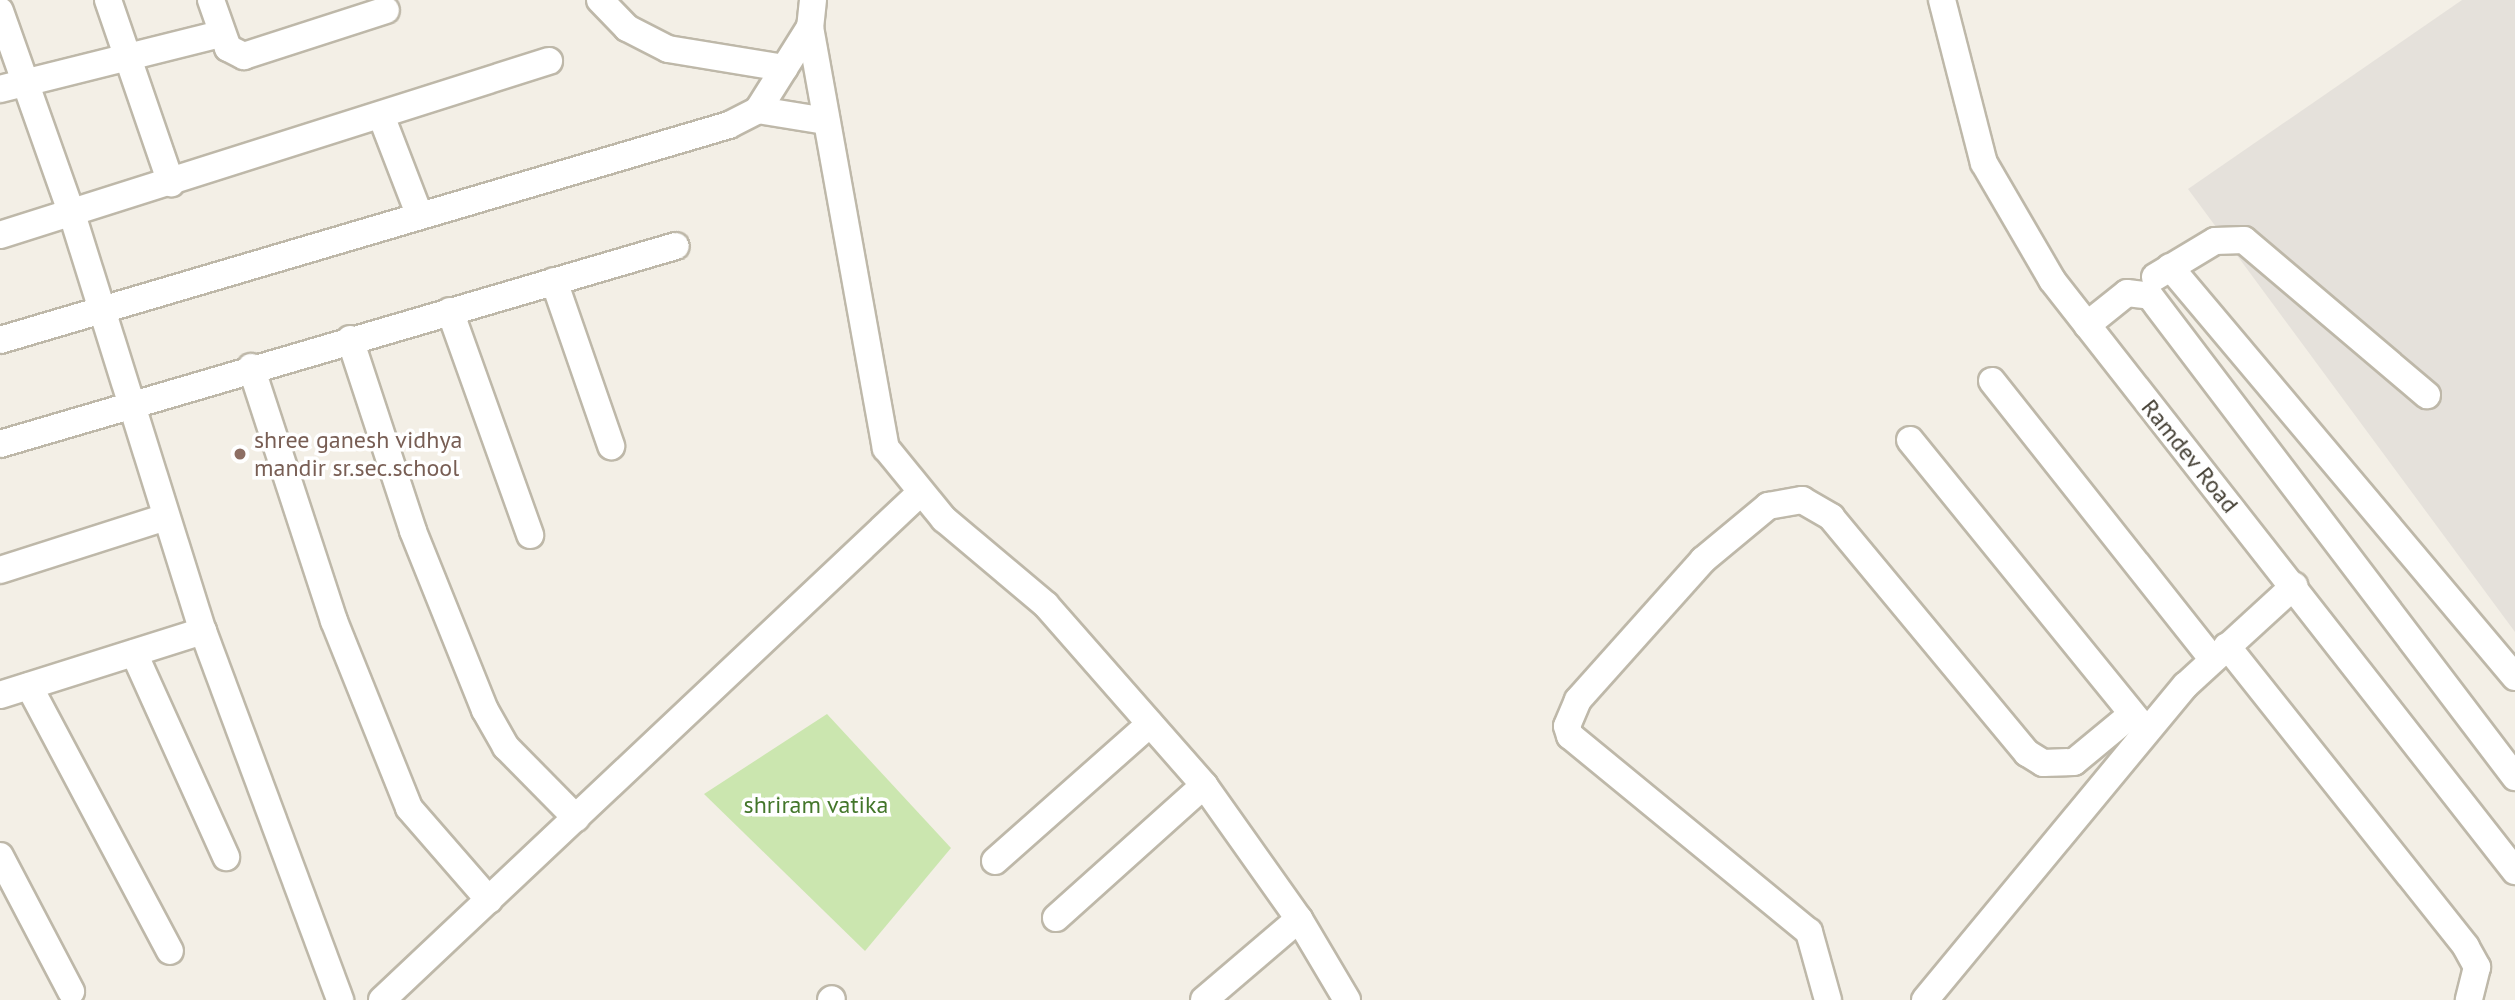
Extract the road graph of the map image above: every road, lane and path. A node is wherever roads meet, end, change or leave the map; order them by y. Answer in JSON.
{"nodes":[{"id":1,"x":108,"y":0,"type":"edge"},
{"id":2,"x":211,"y":0,"type":"edge"},
{"id":3,"x":600,"y":0,"type":"edge"},
{"id":4,"x":813,"y":0,"type":"edge"},
{"id":5,"x":1942,"y":0,"type":"edge"},
{"id":6,"x":386,"y":10,"type":"dead end"},
{"id":7,"x":0,"y":11,"type":"edge"},
{"id":8,"x":810,"y":27,"type":"junction"},
{"id":9,"x":221,"y":34,"type":"junction"},
{"id":10,"x":127,"y":57,"type":"junction"},
{"id":11,"x":549,"y":61,"type":"dead end"},
{"id":12,"x":784,"y":68,"type":"junction"},
{"id":13,"x":26,"y":81,"type":"junction"},
{"id":14,"x":0,"y":89,"type":"edge"},
{"id":15,"x":758,"y":110,"type":"junction"},
{"id":16,"x":382,"y":118,"type":"junction"},
{"id":17,"x":826,"y":121,"type":"junction"},
{"id":18,"x":171,"y":183,"type":"junction"},
{"id":19,"x":72,"y":214,"type":"junction"},
{"id":20,"x":419,"y":214,"type":"junction"},
{"id":21,"x":0,"y":235,"type":"edge"},
{"id":22,"x":676,"y":246,"type":"dead end"},
{"id":23,"x":2170,"y":267,"type":"junction"},
{"id":24,"x":554,"y":281,"type":"junction"},
{"id":25,"x":2126,"y":297,"type":"junction"},
{"id":26,"x":101,"y":309,"type":"junction"},
{"id":27,"x":450,"y":311,"type":"junction"},
{"id":28,"x":2087,"y":325,"type":"junction"},
{"id":29,"x":350,"y":339,"type":"junction"},
{"id":30,"x":0,"y":340,"type":"edge"},
{"id":31,"x":251,"y":368,"type":"junction"},
{"id":32,"x":1992,"y":381,"type":"dead end"},
{"id":33,"x":2427,"y":395,"type":"dead end"},
{"id":34,"x":129,"y":402,"type":"junction"},
{"id":35,"x":1910,"y":440,"type":"dead end"},
{"id":36,"x":0,"y":444,"type":"edge"},
{"id":37,"x":611,"y":446,"type":"dead end"},
{"id":38,"x":919,"y":494,"type":"junction"},
{"id":39,"x":166,"y":517,"type":"junction"},
{"id":40,"x":530,"y":535,"type":"dead end"},
{"id":41,"x":0,"y":570,"type":"edge"},
{"id":42,"x":2294,"y":586,"type":"junction"},
{"id":43,"x":203,"y":631,"type":"junction"},
{"id":44,"x":2219,"y":652,"type":"junction"},
{"id":45,"x":134,"y":653,"type":"junction"},
{"id":46,"x":2515,"y":677,"type":"edge"},
{"id":47,"x":29,"y":686,"type":"junction"},
{"id":48,"x":0,"y":695,"type":"edge"},
{"id":49,"x":2140,"y":723,"type":"junction"},
{"id":50,"x":1150,"y":724,"type":"junction"},
{"id":51,"x":2515,"y":777,"type":"edge"},
{"id":52,"x":1204,"y":785,"type":"junction"},
{"id":53,"x":576,"y":818,"type":"junction"},
{"id":54,"x":0,"y":856,"type":"edge"},
{"id":55,"x":226,"y":857,"type":"dead end"},
{"id":56,"x":995,"y":861,"type":"dead end"},
{"id":57,"x":2515,"y":871,"type":"edge"},
{"id":58,"x":489,"y":900,"type":"junction"},
{"id":59,"x":1056,"y":918,"type":"dead end"},
{"id":60,"x":1299,"y":919,"type":"junction"},
{"id":61,"x":170,"y":951,"type":"dead end"},
{"id":62,"x":71,"y":991,"type":"dead end"},
{"id":63,"x":1345,"y":999,"type":"edge"},
{"id":64,"x":340,"y":1000,"type":"edge"},
{"id":65,"x":382,"y":1000,"type":"edge"},
{"id":66,"x":1204,"y":1000,"type":"edge"},
{"id":67,"x":1828,"y":1000,"type":"edge"},
{"id":68,"x":1925,"y":1000,"type":"edge"},
{"id":69,"x":2469,"y":1000,"type":"edge"}],
"edges":[{"from":1,"to":10,"type":"street"},
{"from":2,"to":9,"type":"street"},
{"from":3,"to":12,"type":"street"},
{"from":4,"to":8,"type":"street"},
{"from":5,"to":28,"type":"street","name":"Ramdev Road"},
{"from":6,"to":9,"type":"street"},
{"from":7,"to":13,"type":"street"},
{"from":8,"to":12,"type":"street"},
{"from":8,"to":17,"type":"street"},
{"from":9,"to":10,"type":"street"},
{"from":10,"to":13,"type":"street"},
{"from":10,"to":18,"type":"street"},
{"from":11,"to":16,"type":"street"},
{"from":12,"to":15,"type":"street"},
{"from":13,"to":14,"type":"street"},
{"from":13,"to":19,"type":"street"},
{"from":15,"to":17,"type":"street"},
{"from":15,"to":20,"type":"street"},
{"from":16,"to":18,"type":"street"},
{"from":16,"to":20,"type":"street"},
{"from":17,"to":38,"type":"street"},
{"from":18,"to":19,"type":"street"},
{"from":19,"to":21,"type":"street"},
{"from":19,"to":26,"type":"street"},
{"from":20,"to":26,"type":"street"},
{"from":22,"to":24,"type":"street"},
{"from":23,"to":25,"type":"street"},
{"from":23,"to":33,"type":"street"},
{"from":23,"to":46,"type":"street"},
{"from":24,"to":27,"type":"street"},
{"from":24,"to":37,"type":"street"},
{"from":25,"to":28,"type":"street"},
{"from":25,"to":51,"type":"street"},
{"from":26,"to":30,"type":"street"},
{"from":26,"to":34,"type":"street"},
{"from":27,"to":29,"type":"street"},
{"from":27,"to":40,"type":"street"},
{"from":28,"to":42,"type":"street","name":"Ramdev Road"},
{"from":29,"to":31,"type":"street"},
{"from":29,"to":53,"type":"street"},
{"from":31,"to":34,"type":"street"},
{"from":31,"to":58,"type":"street"},
{"from":32,"to":44,"type":"street"},
{"from":34,"to":36,"type":"street"},
{"from":34,"to":39,"type":"street"},
{"from":35,"to":49,"type":"street"},
{"from":38,"to":50,"type":"street"},
{"from":38,"to":53,"type":"street"},
{"from":39,"to":41,"type":"street"},
{"from":39,"to":43,"type":"street"},
{"from":42,"to":44,"type":"street"},
{"from":42,"to":57,"type":"street","name":"Ramdev Road"},
{"from":43,"to":45,"type":"street"},
{"from":43,"to":64,"type":"street"},
{"from":44,"to":49,"type":"street"},
{"from":44,"to":69,"type":"street"},
{"from":45,"to":47,"type":"street"},
{"from":45,"to":55,"type":"street"},
{"from":47,"to":48,"type":"street"},
{"from":47,"to":61,"type":"street"},
{"from":49,"to":67,"type":"street"},
{"from":49,"to":68,"type":"street"},
{"from":50,"to":52,"type":"street"},
{"from":50,"to":56,"type":"street"},
{"from":52,"to":59,"type":"street"},
{"from":52,"to":60,"type":"street"},
{"from":53,"to":58,"type":"street"},
{"from":54,"to":62,"type":"street"},
{"from":58,"to":65,"type":"street"},
{"from":60,"to":63,"type":"street"},
{"from":60,"to":66,"type":"street"}]}
